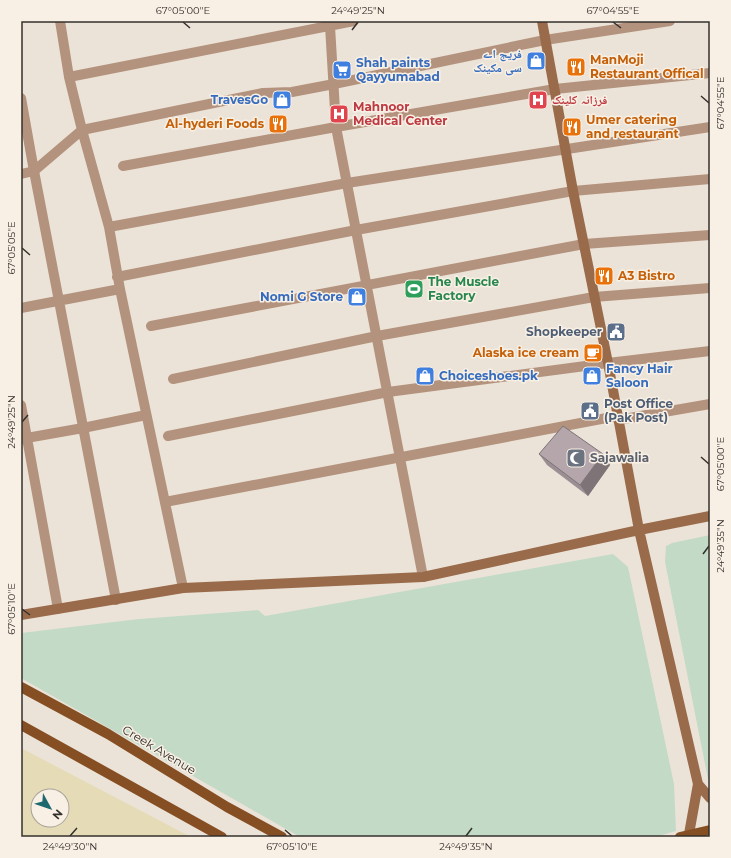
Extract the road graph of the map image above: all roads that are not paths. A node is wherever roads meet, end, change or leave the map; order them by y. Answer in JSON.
{"nodes":[{"id":1,"x":61,"y":21,"type":"edge"},
{"id":2,"x":354,"y":21,"type":"edge"},
{"id":3,"x":542,"y":21,"type":"edge"},
{"id":4,"x":670,"y":21,"type":"edge"},
{"id":5,"x":330,"y":23,"type":"edge"},
{"id":6,"x":545,"y":40,"type":"junction"},
{"id":7,"x":710,"y":73,"type":"edge"},
{"id":8,"x":69,"y":77,"type":"junction"},
{"id":9,"x":334,"y":84,"type":"junction"},
{"id":10,"x":555,"y":89,"type":"junction"},
{"id":11,"x":21,"y":98,"type":"edge"},
{"id":12,"x":336,"y":127,"type":"junction"},
{"id":13,"x":710,"y":127,"type":"edge"},
{"id":14,"x":82,"y":130,"type":"junction"},
{"id":15,"x":565,"y":149,"type":"junction"},
{"id":16,"x":123,"y":166,"type":"dead end"},
{"id":17,"x":34,"y":171,"type":"junction"},
{"id":18,"x":21,"y":174,"type":"edge"},
{"id":19,"x":710,"y":179,"type":"edge"},
{"id":20,"x":347,"y":183,"type":"junction"},
{"id":21,"x":573,"y":191,"type":"junction"},
{"id":22,"x":109,"y":227,"type":"junction"},
{"id":23,"x":356,"y":230,"type":"junction"},
{"id":24,"x":710,"y":235,"type":"edge"},
{"id":25,"x":584,"y":244,"type":"junction"},
{"id":26,"x":118,"y":277,"type":"junction"},
{"id":27,"x":367,"y":285,"type":"junction"},
{"id":28,"x":710,"y":288,"type":"edge"},
{"id":29,"x":120,"y":289,"type":"junction"},
{"id":30,"x":594,"y":297,"type":"junction"},
{"id":31,"x":59,"y":301,"type":"junction"},
{"id":32,"x":21,"y":308,"type":"edge"},
{"id":33,"x":151,"y":326,"type":"dead end"},
{"id":34,"x":377,"y":336,"type":"junction"},
{"id":35,"x":710,"y":351,"type":"edge"},
{"id":36,"x":608,"y":363,"type":"junction"},
{"id":37,"x":173,"y":380,"type":"dead end"},
{"id":38,"x":388,"y":392,"type":"junction"},
{"id":39,"x":710,"y":404,"type":"edge"},
{"id":40,"x":21,"y":405,"type":"edge"},
{"id":41,"x":146,"y":415,"type":"junction"},
{"id":42,"x":618,"y":418,"type":"junction"},
{"id":43,"x":83,"y":428,"type":"junction"},
{"id":44,"x":168,"y":436,"type":"dead end"},
{"id":45,"x":24,"y":438,"type":"edge"},
{"id":46,"x":400,"y":457,"type":"junction"},
{"id":47,"x":165,"y":502,"type":"junction"},
{"id":48,"x":710,"y":516,"type":"edge"},
{"id":49,"x":639,"y":530,"type":"junction"},
{"id":50,"x":423,"y":577,"type":"junction"},
{"id":51,"x":183,"y":588,"type":"junction"},
{"id":52,"x":116,"y":600,"type":"junction"},
{"id":53,"x":58,"y":609,"type":"junction"},
{"id":54,"x":21,"y":615,"type":"edge"},
{"id":55,"x":21,"y":687,"type":"edge"},
{"id":56,"x":21,"y":726,"type":"edge"},
{"id":57,"x":698,"y":784,"type":"junction"},
{"id":58,"x":710,"y":798,"type":"edge"},
{"id":59,"x":710,"y":830,"type":"edge"},
{"id":60,"x":684,"y":836,"type":"edge"},
{"id":61,"x":222,"y":837,"type":"edge"},
{"id":62,"x":282,"y":837,"type":"edge"}],
"edges":[{"from":1,"to":8,"type":"street"},
{"from":2,"to":5,"type":"street"},
{"from":3,"to":6,"type":"street"},
{"from":4,"to":6,"type":"street"},
{"from":5,"to":8,"type":"street"},
{"from":5,"to":9,"type":"street"},
{"from":6,"to":9,"type":"street"},
{"from":6,"to":10,"type":"street"},
{"from":7,"to":10,"type":"street"},
{"from":8,"to":14,"type":"street"},
{"from":9,"to":12,"type":"street"},
{"from":9,"to":14,"type":"street"},
{"from":10,"to":12,"type":"street"},
{"from":10,"to":15,"type":"street"},
{"from":11,"to":17,"type":"street"},
{"from":12,"to":16,"type":"street"},
{"from":12,"to":20,"type":"street"},
{"from":13,"to":15,"type":"street"},
{"from":14,"to":17,"type":"street"},
{"from":14,"to":22,"type":"street"},
{"from":15,"to":20,"type":"street"},
{"from":15,"to":21,"type":"street"},
{"from":17,"to":18,"type":"street"},
{"from":17,"to":31,"type":"street"},
{"from":19,"to":21,"type":"street"},
{"from":20,"to":22,"type":"street"},
{"from":20,"to":23,"type":"street"},
{"from":21,"to":23,"type":"street"},
{"from":21,"to":25,"type":"street"},
{"from":22,"to":26,"type":"street"},
{"from":23,"to":26,"type":"street"},
{"from":23,"to":27,"type":"street"},
{"from":24,"to":25,"type":"street"},
{"from":25,"to":27,"type":"street"},
{"from":25,"to":30,"type":"street"},
{"from":26,"to":29,"type":"street"},
{"from":27,"to":33,"type":"street"},
{"from":27,"to":34,"type":"street"},
{"from":28,"to":30,"type":"street"},
{"from":29,"to":31,"type":"street"},
{"from":29,"to":41,"type":"street"},
{"from":30,"to":34,"type":"street"},
{"from":30,"to":36,"type":"street"},
{"from":31,"to":32,"type":"street"},
{"from":31,"to":43,"type":"street"},
{"from":34,"to":37,"type":"street"},
{"from":34,"to":38,"type":"street"},
{"from":35,"to":36,"type":"street"},
{"from":36,"to":38,"type":"street"},
{"from":36,"to":42,"type":"street"},
{"from":38,"to":44,"type":"street"},
{"from":38,"to":46,"type":"street"},
{"from":39,"to":42,"type":"street"},
{"from":40,"to":45,"type":"street"},
{"from":41,"to":43,"type":"street"},
{"from":41,"to":47,"type":"street"},
{"from":42,"to":46,"type":"street"},
{"from":42,"to":49,"type":"street"},
{"from":43,"to":45,"type":"street"},
{"from":43,"to":52,"type":"street"},
{"from":45,"to":53,"type":"street"},
{"from":46,"to":47,"type":"street"},
{"from":46,"to":50,"type":"street"},
{"from":47,"to":51,"type":"street"},
{"from":48,"to":49,"type":"street"},
{"from":49,"to":50,"type":"street"},
{"from":49,"to":57,"type":"street"},
{"from":50,"to":51,"type":"street"},
{"from":51,"to":52,"type":"street"},
{"from":52,"to":53,"type":"street"},
{"from":53,"to":54,"type":"street"},
{"from":55,"to":62,"type":"main road","name":"Creek Avenue"},
{"from":56,"to":61,"type":"main road"},
{"from":57,"to":58,"type":"street"},
{"from":57,"to":60,"type":"street"},
{"from":59,"to":60,"type":"main road"}]}
